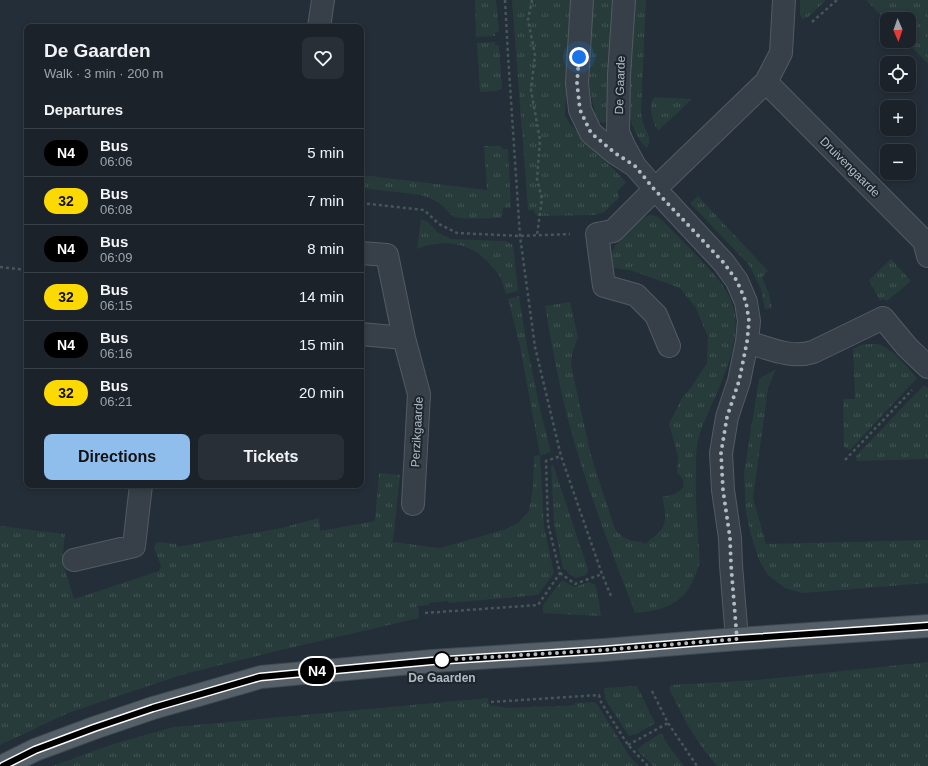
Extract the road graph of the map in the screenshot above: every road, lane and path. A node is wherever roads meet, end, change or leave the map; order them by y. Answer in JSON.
{"nodes":[{"id":1,"x":322,"y":0,"type":"edge"},
{"id":2,"x":505,"y":0,"type":"edge"},
{"id":3,"x":532,"y":0,"type":"edge"},
{"id":4,"x":582,"y":0,"type":"edge"},
{"id":5,"x":624,"y":0,"type":"edge"},
{"id":6,"x":784,"y":0,"type":"edge"},
{"id":7,"x":319,"y":24,"type":"edge"},
{"id":8,"x":766,"y":82,"type":"junction"},
{"id":9,"x":635,"y":166,"type":"junction"},
{"id":10,"x":654,"y":189,"type":"junction"},
{"id":11,"x":364,"y":203,"type":"edge"},
{"id":12,"x":596,"y":234,"type":"junction"},
{"id":13,"x":537,"y":235,"type":"junction"},
{"id":14,"x":520,"y":236,"type":"junction"},
{"id":15,"x":364,"y":253,"type":"edge"},
{"id":16,"x":928,"y":256,"type":"edge"},
{"id":17,"x":0,"y":267,"type":"edge"},
{"id":18,"x":24,"y":270,"type":"edge"},
{"id":19,"x":364,"y":334,"type":"edge"},
{"id":20,"x":404,"y":338,"type":"junction"},
{"id":21,"x":747,"y":342,"type":"junction"},
{"id":22,"x":669,"y":346,"type":"dead end"},
{"id":23,"x":922,"y":376,"type":"edge"},
{"id":24,"x":561,"y":456,"type":"junction"},
{"id":25,"x":845,"y":460,"type":"dead end"},
{"id":26,"x":140,"y":488,"type":"edge"},
{"id":27,"x":413,"y":504,"type":"dead end"},
{"id":28,"x":74,"y":560,"type":"dead end"},
{"id":29,"x":560,"y":573,"type":"junction"},
{"id":30,"x":602,"y":574,"type":"junction"},
{"id":31,"x":611,"y":596,"type":"dead end"},
{"id":32,"x":426,"y":613,"type":"dead end"},
{"id":33,"x":928,"y":626,"type":"edge"},
{"id":34,"x":737,"y":639,"type":"junction"},
{"id":35,"x":652,"y":691,"type":"dead end"},
{"id":36,"x":491,"y":702,"type":"dead end"},
{"id":37,"x":668,"y":723,"type":"junction"},
{"id":38,"x":628,"y":745,"type":"junction"},
{"id":39,"x":3,"y":766,"type":"edge"},
{"id":40,"x":648,"y":766,"type":"edge"},
{"id":41,"x":697,"y":766,"type":"edge"}],
"edges":[{"from":1,"to":7,"type":"street"},
{"from":2,"to":14,"type":"path"},
{"from":3,"to":13,"type":"path"},
{"from":4,"to":9,"type":"street","name":"De Gaarde"},
{"from":5,"to":9,"type":"street","name":"De Gaarde"},
{"from":6,"to":8,"type":"street"},
{"from":8,"to":10,"type":"street"},
{"from":8,"to":16,"type":"street","name":"Druivengaarde"},
{"from":9,"to":10,"type":"street","name":"De Gaarde"},
{"from":10,"to":12,"type":"street"},
{"from":10,"to":21,"type":"street","name":"De Gaarde"},
{"from":11,"to":14,"type":"path"},
{"from":12,"to":13,"type":"path"},
{"from":12,"to":22,"type":"street"},
{"from":13,"to":14,"type":"path"},
{"from":14,"to":24,"type":"path"},
{"from":15,"to":20,"type":"street","name":"Perzikgaarde"},
{"from":17,"to":18,"type":"path"},
{"from":19,"to":20,"type":"street"},
{"from":20,"to":27,"type":"street","name":"Perzikgaarde"},
{"from":21,"to":23,"type":"street"},
{"from":21,"to":34,"type":"street","name":"De Gaarde"},
{"from":23,"to":25,"type":"path"},
{"from":24,"to":29,"type":"path"},
{"from":24,"to":30,"type":"path"},
{"from":26,"to":28,"type":"street"},
{"from":29,"to":30,"type":"path"},
{"from":29,"to":32,"type":"path"},
{"from":30,"to":31,"type":"path"},
{"from":33,"to":34,"type":"main road"},
{"from":34,"to":39,"type":"main road"},
{"from":35,"to":37,"type":"path"},
{"from":36,"to":38,"type":"path"},
{"from":37,"to":38,"type":"path"},
{"from":37,"to":41,"type":"path"},
{"from":38,"to":40,"type":"path"}]}
